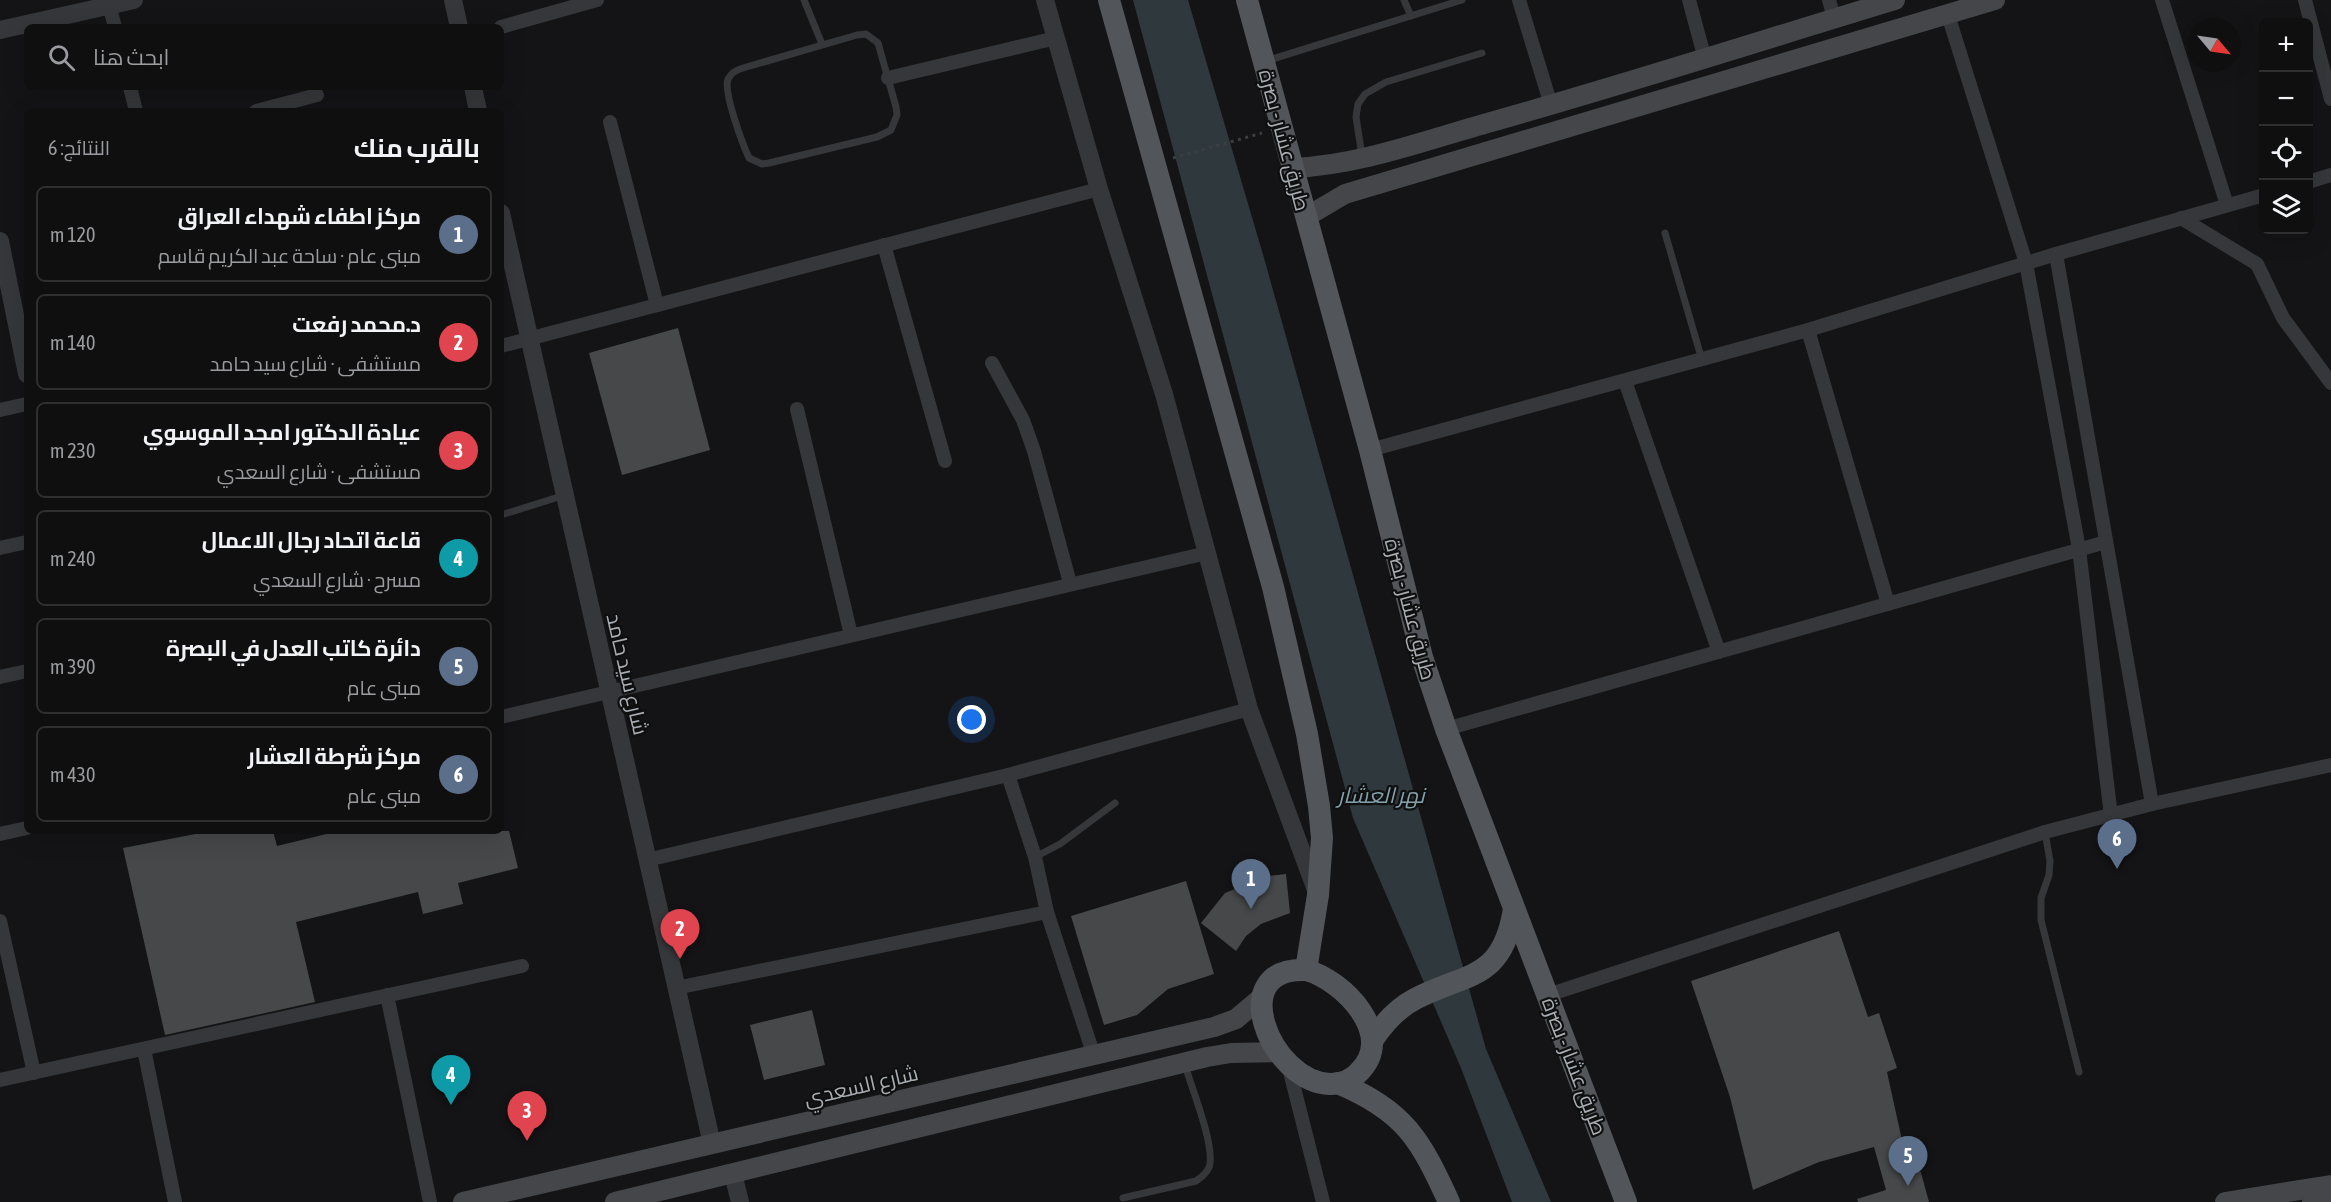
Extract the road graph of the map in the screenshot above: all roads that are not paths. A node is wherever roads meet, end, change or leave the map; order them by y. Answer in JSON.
{"nodes":[{"id":1,"x":134,"y":0,"type":"edge"},
{"id":2,"x":453,"y":0,"type":"edge"},
{"id":3,"x":597,"y":0,"type":"edge"},
{"id":4,"x":804,"y":0,"type":"edge"},
{"id":5,"x":1045,"y":0,"type":"edge"},
{"id":6,"x":1109,"y":0,"type":"edge"},
{"id":7,"x":1247,"y":0,"type":"edge"},
{"id":8,"x":1404,"y":0,"type":"edge"},
{"id":9,"x":1462,"y":0,"type":"edge"},
{"id":10,"x":1519,"y":0,"type":"edge"},
{"id":11,"x":1689,"y":0,"type":"edge"},
{"id":12,"x":1895,"y":0,"type":"edge"},
{"id":13,"x":1995,"y":0,"type":"edge"},
{"id":14,"x":2162,"y":0,"type":"edge"},
{"id":15,"x":2305,"y":0,"type":"edge"},
{"id":16,"x":110,"y":5,"type":"junction"},
{"id":17,"x":1946,"y":8,"type":"edge"},
{"id":18,"x":1832,"y":9,"type":"edge"},
{"id":19,"x":1411,"y":16,"type":"junction"},
{"id":20,"x":26,"y":24,"type":"edge"},
{"id":21,"x":114,"y":24,"type":"edge"},
{"id":22,"x":458,"y":24,"type":"edge"},
{"id":23,"x":24,"y":25,"type":"edge"},
{"id":24,"x":504,"y":26,"type":"edge"},
{"id":25,"x":0,"y":30,"type":"edge"},
{"id":26,"x":1056,"y":38,"type":"junction"},
{"id":27,"x":822,"y":45,"type":"junction"},
{"id":28,"x":1482,"y":53,"type":"dead end"},
{"id":29,"x":1705,"y":59,"type":"junction"},
{"id":30,"x":1264,"y":62,"type":"junction"},
{"id":31,"x":888,"y":78,"type":"junction"},
{"id":32,"x":131,"y":90,"type":"edge"},
{"id":33,"x":473,"y":90,"type":"edge"},
{"id":34,"x":317,"y":95,"type":"dead end"},
{"id":35,"x":2331,"y":99,"type":"edge"},
{"id":36,"x":1551,"y":105,"type":"junction"},
{"id":37,"x":135,"y":108,"type":"edge"},
{"id":38,"x":267,"y":108,"type":"edge"},
{"id":39,"x":477,"y":108,"type":"edge"},
{"id":40,"x":610,"y":122,"type":"dead end"},
{"id":41,"x":1362,"y":158,"type":"junction"},
{"id":42,"x":1293,"y":168,"type":"junction"},
{"id":43,"x":2331,"y":175,"type":"edge"},
{"id":44,"x":2313,"y":180,"type":"edge"},
{"id":45,"x":1099,"y":189,"type":"junction"},
{"id":46,"x":2259,"y":196,"type":"edge"},
{"id":47,"x":2227,"y":205,"type":"junction"},
{"id":48,"x":1306,"y":217,"type":"junction"},
{"id":49,"x":2181,"y":218,"type":"junction"},
{"id":50,"x":504,"y":226,"type":"edge"},
{"id":51,"x":1665,"y":233,"type":"dead end"},
{"id":52,"x":0,"y":241,"type":"edge"},
{"id":53,"x":884,"y":245,"type":"junction"},
{"id":54,"x":2056,"y":254,"type":"junction"},
{"id":55,"x":2026,"y":263,"type":"junction"},
{"id":56,"x":657,"y":305,"type":"junction"},
{"id":57,"x":21,"y":311,"type":"edge"},
{"id":58,"x":1808,"y":330,"type":"junction"},
{"id":59,"x":529,"y":338,"type":"junction"},
{"id":60,"x":24,"y":342,"type":"edge"},
{"id":61,"x":504,"y":345,"type":"edge"},
{"id":62,"x":1702,"y":360,"type":"junction"},
{"id":63,"x":992,"y":363,"type":"dead end"},
{"id":64,"x":1625,"y":381,"type":"junction"},
{"id":65,"x":2331,"y":383,"type":"edge"},
{"id":66,"x":24,"y":406,"type":"edge"},
{"id":67,"x":797,"y":409,"type":"dead end"},
{"id":68,"x":0,"y":410,"type":"edge"},
{"id":69,"x":1370,"y":450,"type":"junction"},
{"id":70,"x":945,"y":461,"type":"dead end"},
{"id":71,"x":565,"y":495,"type":"junction"},
{"id":72,"x":504,"y":514,"type":"edge"},
{"id":73,"x":2106,"y":542,"type":"junction"},
{"id":74,"x":24,"y":543,"type":"edge"},
{"id":75,"x":0,"y":548,"type":"edge"},
{"id":76,"x":2079,"y":549,"type":"junction"},
{"id":77,"x":1207,"y":553,"type":"junction"},
{"id":78,"x":1070,"y":583,"type":"junction"},
{"id":79,"x":1888,"y":604,"type":"junction"},
{"id":80,"x":851,"y":635,"type":"junction"},
{"id":81,"x":1719,"y":652,"type":"junction"},
{"id":82,"x":24,"y":671,"type":"edge"},
{"id":83,"x":0,"y":677,"type":"edge"},
{"id":84,"x":609,"y":692,"type":"junction"},
{"id":85,"x":1249,"y":709,"type":"junction"},
{"id":86,"x":504,"y":716,"type":"edge"},
{"id":87,"x":1446,"y":729,"type":"junction"},
{"id":88,"x":2331,"y":765,"type":"edge"},
{"id":89,"x":1008,"y":775,"type":"junction"},
{"id":90,"x":1115,"y":803,"type":"dead end"},
{"id":91,"x":2152,"y":804,"type":"junction"},
{"id":92,"x":2111,"y":816,"type":"junction"},
{"id":93,"x":24,"y":829,"type":"edge"},
{"id":94,"x":2045,"y":832,"type":"junction"},
{"id":95,"x":0,"y":834,"type":"edge"},
{"id":96,"x":1035,"y":857,"type":"junction"},
{"id":97,"x":647,"y":860,"type":"junction"},
{"id":98,"x":1318,"y":895,"type":"junction"},
{"id":99,"x":1514,"y":909,"type":"junction"},
{"id":100,"x":1047,"y":912,"type":"junction"},
{"id":101,"x":0,"y":921,"type":"edge"},
{"id":102,"x":522,"y":966,"type":"dead end"},
{"id":103,"x":1306,"y":970,"type":"junction"},
{"id":104,"x":676,"y":988,"type":"junction"},
{"id":105,"x":1548,"y":995,"type":"junction"},
{"id":106,"x":387,"y":996,"type":"junction"},
{"id":107,"x":1262,"y":997,"type":"junction"},
{"id":108,"x":1372,"y":1041,"type":"junction"},
{"id":109,"x":144,"y":1049,"type":"junction"},
{"id":110,"x":1094,"y":1056,"type":"junction"},
{"id":111,"x":1283,"y":1057,"type":"junction"},
{"id":112,"x":1184,"y":1063,"type":"junction"},
{"id":113,"x":2079,"y":1072,"type":"dead end"},
{"id":114,"x":34,"y":1073,"type":"junction"},
{"id":115,"x":0,"y":1080,"type":"edge"},
{"id":116,"x":1338,"y":1083,"type":"junction"},
{"id":117,"x":711,"y":1144,"type":"junction"},
{"id":118,"x":733,"y":1174,"type":"junction"},
{"id":119,"x":2331,"y":1185,"type":"edge"},
{"id":120,"x":2331,"y":1196,"type":"edge"},
{"id":121,"x":1123,"y":1198,"type":"dead end"},
{"id":122,"x":175,"y":1202,"type":"edge"},
{"id":123,"x":430,"y":1202,"type":"edge"},
{"id":124,"x":463,"y":1202,"type":"edge"},
{"id":125,"x":615,"y":1202,"type":"edge"},
{"id":126,"x":740,"y":1202,"type":"edge"},
{"id":127,"x":1323,"y":1202,"type":"edge"},
{"id":128,"x":1449,"y":1202,"type":"edge"},
{"id":129,"x":1626,"y":1202,"type":"edge"},
{"id":130,"x":2225,"y":1202,"type":"edge"},
{"id":131,"x":2312,"y":1202,"type":"edge"}],
"edges":[{"from":1,"to":16,"type":"street"},
{"from":2,"to":22,"type":"street"},
{"from":3,"to":24,"type":"street"},
{"from":4,"to":27,"type":"lane"},
{"from":5,"to":26,"type":"street"},
{"from":6,"to":98,"type":"main road"},
{"from":7,"to":30,"type":"main road","name":"طريق عشار - بصرة"},
{"from":8,"to":19,"type":"lane"},
{"from":9,"to":19,"type":"lane"},
{"from":10,"to":36,"type":"street"},
{"from":11,"to":29,"type":"street"},
{"from":12,"to":18,"type":"main road"},
{"from":13,"to":17,"type":"main road"},
{"from":14,"to":47,"type":"street"},
{"from":15,"to":35,"type":"street"},
{"from":16,"to":20,"type":"street"},
{"from":16,"to":21,"type":"street"},
{"from":17,"to":48,"type":"main road"},
{"from":17,"to":55,"type":"street"},
{"from":18,"to":29,"type":"main road"},
{"from":19,"to":30,"type":"lane"},
{"from":23,"to":25,"type":"street"},
{"from":26,"to":31,"type":"street"},
{"from":26,"to":45,"type":"street"},
{"from":27,"to":31,"type":"lane"},
{"from":27,"to":31,"type":"lane"},
{"from":28,"to":41,"type":"lane"},
{"from":29,"to":36,"type":"main road"},
{"from":30,"to":42,"type":"main road","name":"طريق عشار - بصرة"},
{"from":32,"to":37,"type":"street"},
{"from":33,"to":39,"type":"street"},
{"from":34,"to":38,"type":"street"},
{"from":36,"to":41,"type":"main road"},
{"from":40,"to":56,"type":"street"},
{"from":41,"to":42,"type":"main road"},
{"from":42,"to":48,"type":"main road","name":"طريق عشار - بصرة"},
{"from":43,"to":44,"type":"street"},
{"from":45,"to":53,"type":"street"},
{"from":45,"to":77,"type":"street"},
{"from":46,"to":47,"type":"street"},
{"from":47,"to":49,"type":"street"},
{"from":48,"to":69,"type":"main road","name":"طريق عشار - بصرة"},
{"from":49,"to":54,"type":"street"},
{"from":49,"to":65,"type":"street"},
{"from":50,"to":59,"type":"street","name":"شارع سيد حامد"},
{"from":51,"to":62,"type":"lane"},
{"from":52,"to":57,"type":"street"},
{"from":53,"to":56,"type":"street"},
{"from":53,"to":70,"type":"street"},
{"from":54,"to":55,"type":"street"},
{"from":54,"to":73,"type":"street"},
{"from":55,"to":58,"type":"street"},
{"from":55,"to":76,"type":"street"},
{"from":56,"to":59,"type":"street"},
{"from":57,"to":60,"type":"street"},
{"from":58,"to":62,"type":"street"},
{"from":58,"to":79,"type":"street"},
{"from":59,"to":61,"type":"street"},
{"from":59,"to":71,"type":"street","name":"شارع سيد حامد"},
{"from":62,"to":64,"type":"street"},
{"from":63,"to":78,"type":"street"},
{"from":64,"to":69,"type":"street"},
{"from":64,"to":81,"type":"street"},
{"from":66,"to":68,"type":"street"},
{"from":67,"to":80,"type":"street"},
{"from":69,"to":87,"type":"main road","name":"طريق عشار - بصرة"},
{"from":71,"to":72,"type":"lane"},
{"from":71,"to":84,"type":"street","name":"شارع سيد حامد"},
{"from":73,"to":76,"type":"street"},
{"from":73,"to":91,"type":"street"},
{"from":74,"to":75,"type":"street"},
{"from":76,"to":79,"type":"street"},
{"from":76,"to":92,"type":"street"},
{"from":77,"to":78,"type":"street"},
{"from":77,"to":85,"type":"street"},
{"from":78,"to":80,"type":"street"},
{"from":79,"to":81,"type":"street"},
{"from":80,"to":84,"type":"street"},
{"from":81,"to":87,"type":"street"},
{"from":82,"to":83,"type":"street"},
{"from":84,"to":86,"type":"street"},
{"from":84,"to":97,"type":"street","name":"شارع سيد حامد"},
{"from":85,"to":89,"type":"street"},
{"from":85,"to":98,"type":"street"},
{"from":87,"to":99,"type":"main road","name":"طريق عشار - بصرة"},
{"from":88,"to":91,"type":"street"},
{"from":89,"to":96,"type":"street"},
{"from":89,"to":97,"type":"street"},
{"from":90,"to":96,"type":"lane"},
{"from":91,"to":92,"type":"street"},
{"from":92,"to":94,"type":"street"},
{"from":93,"to":95,"type":"street"},
{"from":94,"to":105,"type":"street"},
{"from":94,"to":113,"type":"lane"},
{"from":96,"to":100,"type":"street"},
{"from":97,"to":104,"type":"street","name":"شارع سيد حامد"},
{"from":98,"to":103,"type":"main road"},
{"from":99,"to":105,"type":"main road","name":"طريق عشار - بصرة"},
{"from":99,"to":108,"type":"main road"},
{"from":100,"to":104,"type":"street"},
{"from":100,"to":110,"type":"street"},
{"from":101,"to":114,"type":"street"},
{"from":102,"to":106,"type":"street"},
{"from":103,"to":107,"type":"main road"},
{"from":103,"to":108,"type":"main road"},
{"from":104,"to":117,"type":"street","name":"شارع سيد حامد"},
{"from":105,"to":129,"type":"main road","name":"طريق عشار - بصرة"},
{"from":106,"to":109,"type":"street"},
{"from":106,"to":123,"type":"street"},
{"from":107,"to":110,"type":"main road","name":"شارع السعدي"},
{"from":107,"to":111,"type":"main road"},
{"from":108,"to":116,"type":"main road"},
{"from":109,"to":114,"type":"street"},
{"from":109,"to":122,"type":"street"},
{"from":110,"to":117,"type":"main road","name":"شارع السعدي"},
{"from":111,"to":112,"type":"main road"},
{"from":111,"to":116,"type":"main road"},
{"from":111,"to":127,"type":"street"},
{"from":112,"to":118,"type":"main road"},
{"from":112,"to":121,"type":"lane"},
{"from":114,"to":115,"type":"street"},
{"from":116,"to":128,"type":"main road"},
{"from":117,"to":124,"type":"main road","name":"شارع السعدي"},
{"from":118,"to":125,"type":"main road"},
{"from":118,"to":126,"type":"street"},
{"from":119,"to":130,"type":"main road"},
{"from":120,"to":131,"type":"main road"}]}
